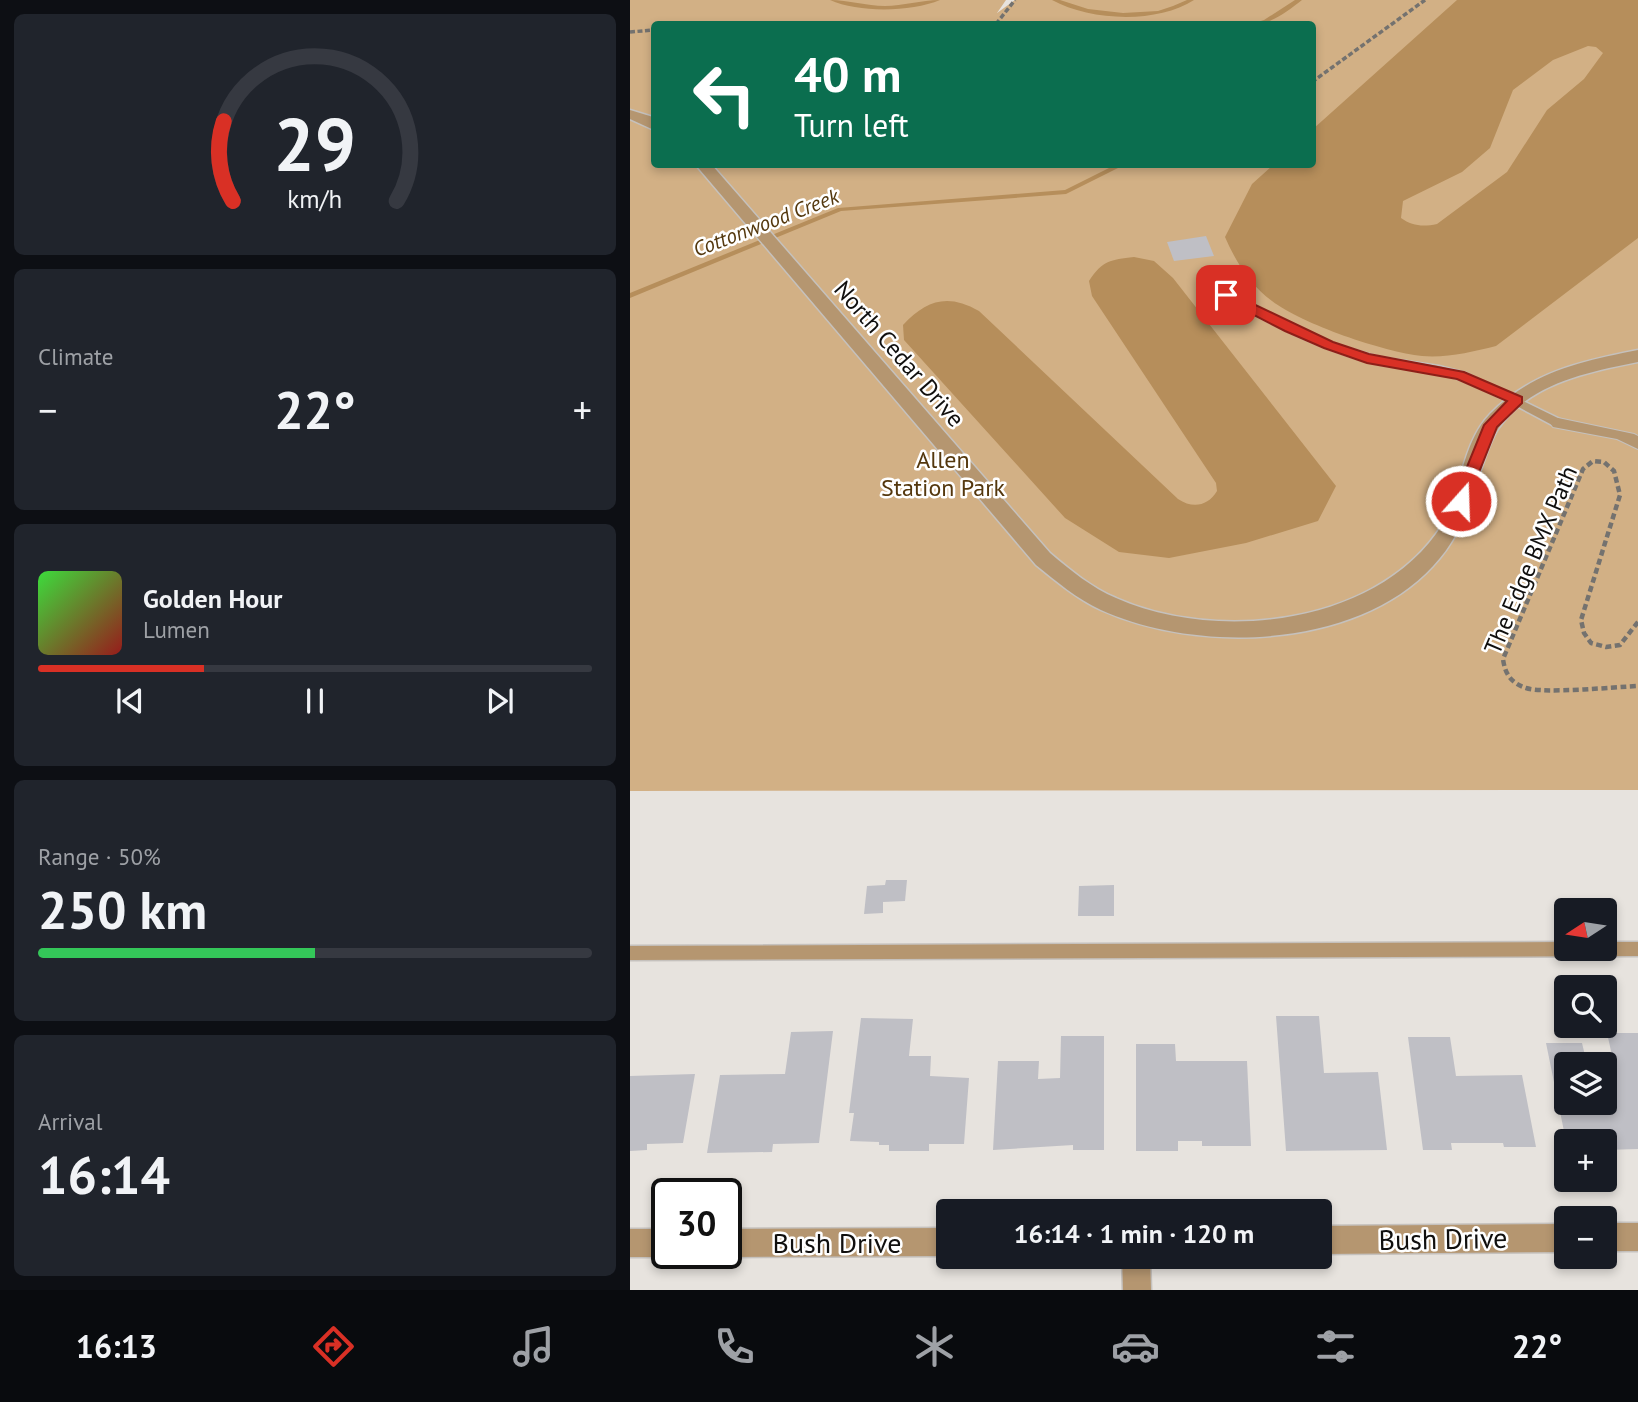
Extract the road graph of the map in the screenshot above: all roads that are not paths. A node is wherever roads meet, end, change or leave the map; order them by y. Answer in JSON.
{"nodes":[{"id":1,"x":630,"y":114,"type":"edge"},
{"id":2,"x":651,"y":124,"type":"edge"},
{"id":3,"x":705,"y":168,"type":"edge"},
{"id":4,"x":1226,"y":295,"type":"dead end"},
{"id":5,"x":1638,"y":356,"type":"edge"},
{"id":6,"x":1517,"y":400,"type":"junction"},
{"id":7,"x":1558,"y":423,"type":"joint"},
{"id":8,"x":1638,"y":443,"type":"edge"},
{"id":9,"x":1638,"y":948,"type":"edge"},
{"id":10,"x":630,"y":953,"type":"edge"},
{"id":11,"x":1617,"y":1237,"type":"edge"},
{"id":12,"x":1638,"y":1237,"type":"edge"},
{"id":13,"x":1554,"y":1238,"type":"edge"},
{"id":14,"x":1332,"y":1240,"type":"edge"},
{"id":15,"x":936,"y":1242,"type":"edge"},
{"id":16,"x":630,"y":1243,"type":"edge"},
{"id":17,"x":651,"y":1243,"type":"edge"},
{"id":18,"x":742,"y":1243,"type":"edge"},
{"id":19,"x":1137,"y":1269,"type":"edge"},
{"id":20,"x":1138,"y":1290,"type":"edge"}],
"edges":[{"from":1,"to":2,"type":"street"},
{"from":3,"to":6,"type":"street","name":"North Cedar Drive"},
{"from":4,"to":6,"type":"lane"},
{"from":5,"to":6,"type":"street","name":"North Cedar Drive"},
{"from":6,"to":7,"type":"lane"},
{"from":7,"to":8,"type":"street"},
{"from":9,"to":10,"type":"lane"},
{"from":11,"to":12,"type":"street"},
{"from":13,"to":14,"type":"street","name":"Bush Drive"},
{"from":15,"to":18,"type":"street","name":"Bush Drive"},
{"from":16,"to":17,"type":"street"},
{"from":19,"to":20,"type":"street"}]}
